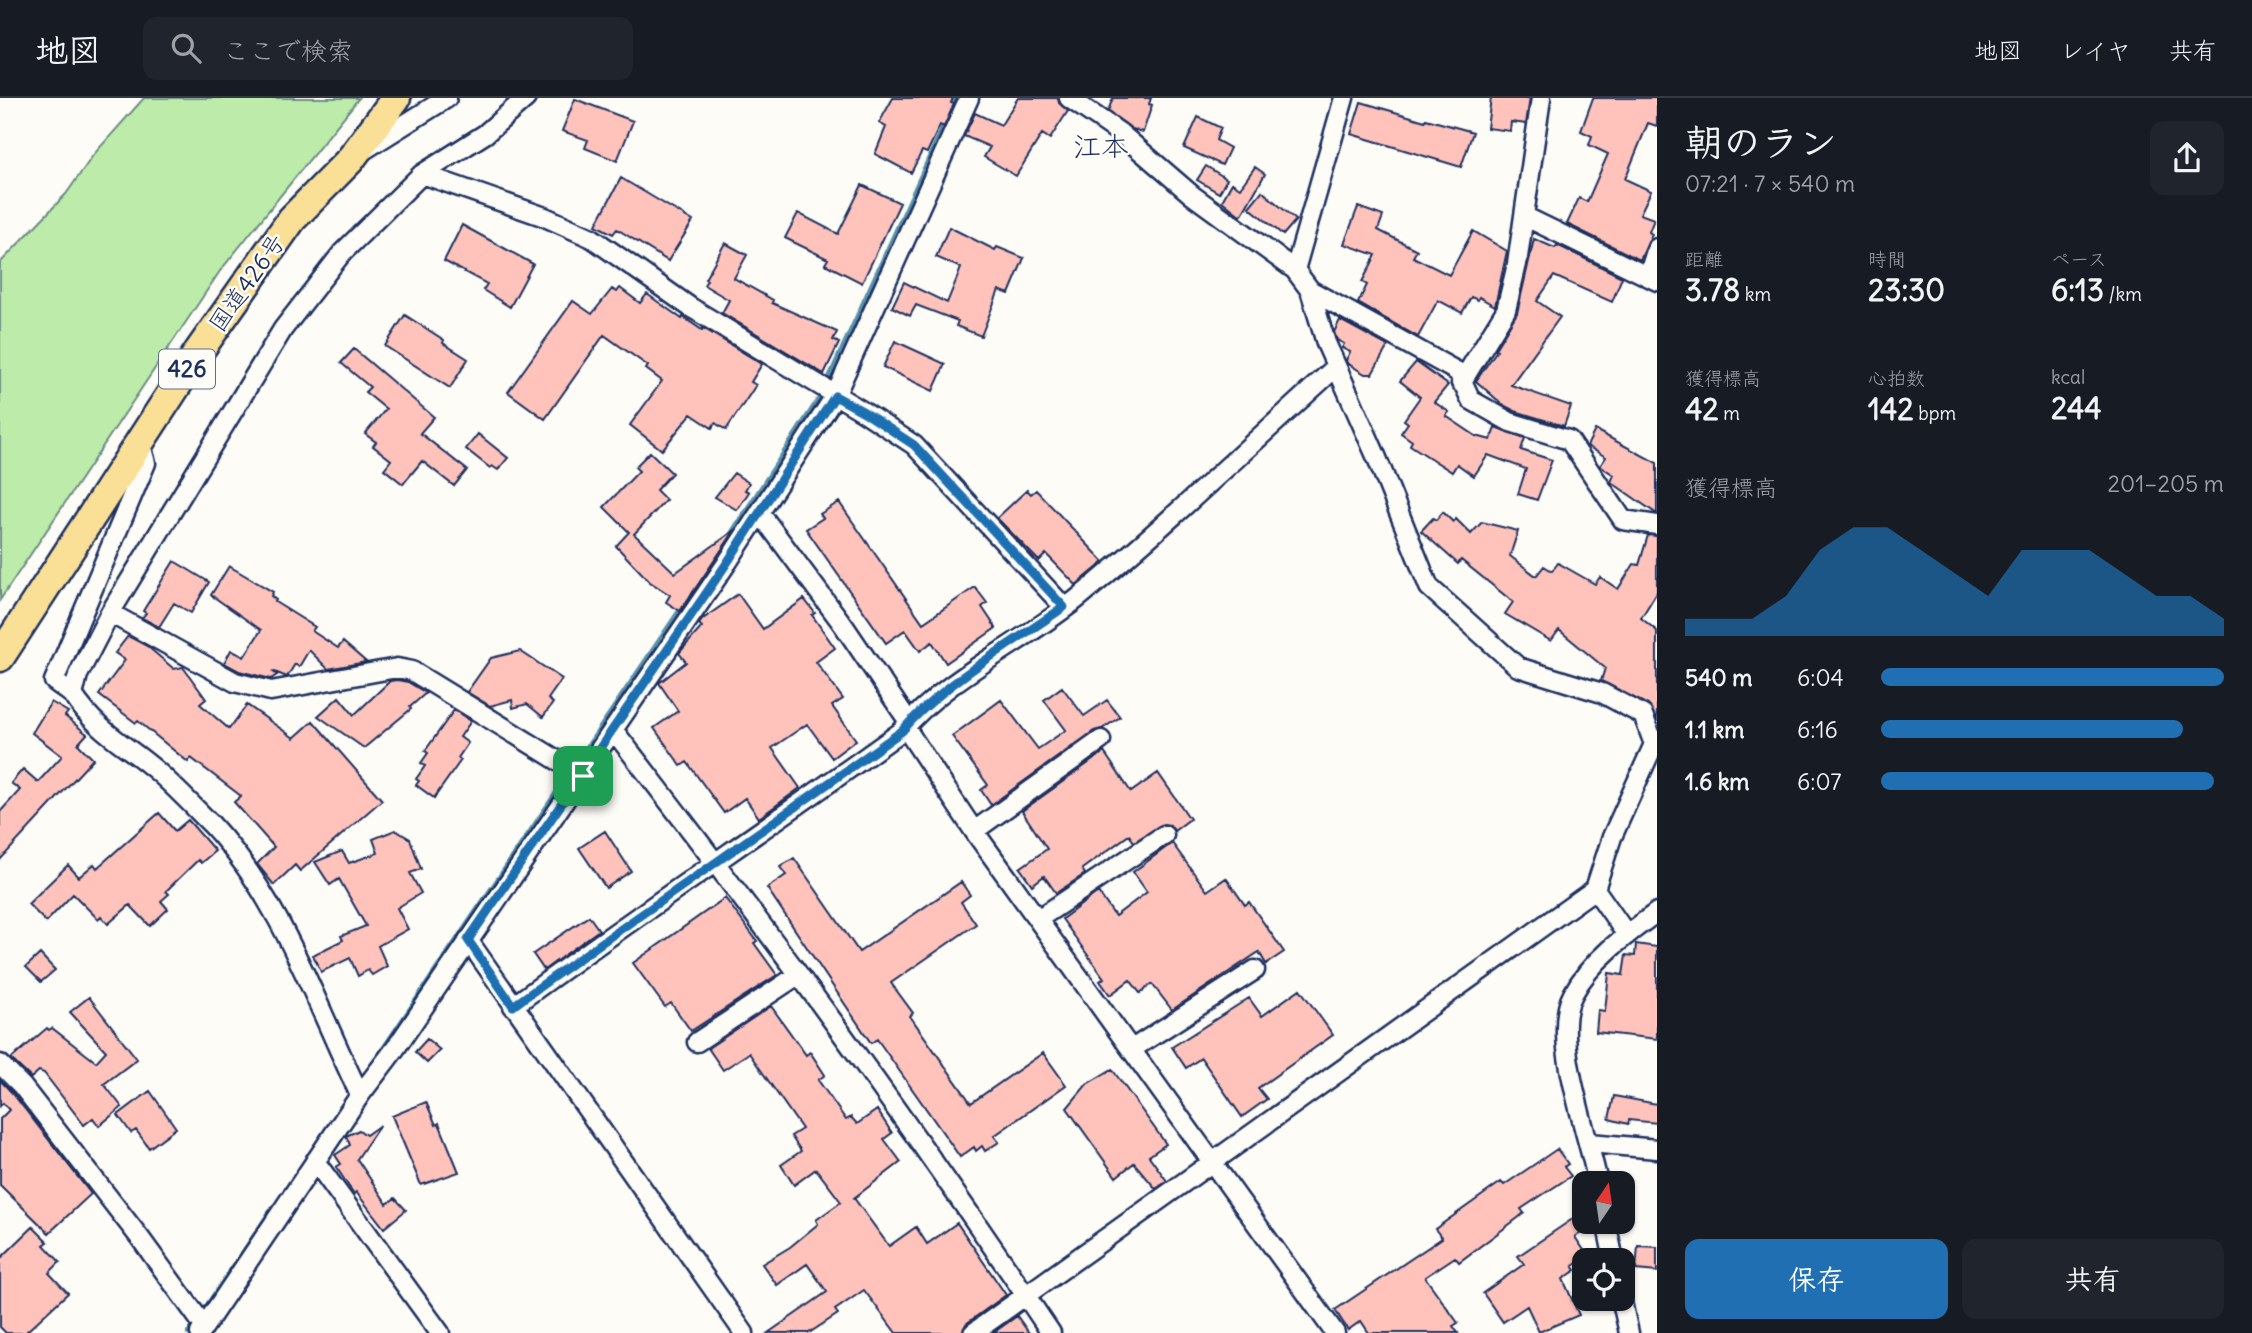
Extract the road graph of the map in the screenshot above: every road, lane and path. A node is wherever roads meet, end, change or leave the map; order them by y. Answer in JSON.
{"nodes":[{"id":1,"x":396,"y":98,"type":"edge"},
{"id":2,"x":447,"y":98,"type":"edge"},
{"id":3,"x":526,"y":98,"type":"edge"},
{"id":4,"x":969,"y":98,"type":"edge"},
{"id":5,"x":1069,"y":98,"type":"edge"},
{"id":6,"x":1344,"y":98,"type":"edge"},
{"id":7,"x":1541,"y":98,"type":"edge"},
{"id":8,"x":350,"y":160,"type":"junction"},
{"id":9,"x":422,"y":174,"type":"junction"},
{"id":10,"x":1524,"y":216,"type":"junction"},
{"id":11,"x":1657,"y":248,"type":"edge"},
{"id":12,"x":1295,"y":270,"type":"junction"},
{"id":13,"x":1653,"y":279,"type":"edge"},
{"id":14,"x":1310,"y":290,"type":"junction"},
{"id":15,"x":1336,"y":367,"type":"junction"},
{"id":16,"x":1461,"y":383,"type":"junction"},
{"id":17,"x":835,"y":396,"type":"junction"},
{"id":18,"x":140,"y":441,"type":"junction"},
{"id":19,"x":760,"y":513,"type":"junction"},
{"id":20,"x":1657,"y":525,"type":"edge"},
{"id":21,"x":1064,"y":607,"type":"junction"},
{"id":22,"x":110,"y":613,"type":"junction"},
{"id":23,"x":0,"y":657,"type":"edge"},
{"id":24,"x":73,"y":695,"type":"junction"},
{"id":25,"x":907,"y":724,"type":"junction"},
{"id":26,"x":614,"y":730,"type":"junction"},
{"id":27,"x":1101,"y":740,"type":"dead end"},
{"id":28,"x":1656,"y":743,"type":"edge"},
{"id":29,"x":583,"y":776,"type":"junction"},
{"id":30,"x":974,"y":831,"type":"junction"},
{"id":31,"x":1164,"y":835,"type":"dead end"},
{"id":32,"x":717,"y":863,"type":"junction"},
{"id":33,"x":1595,"y":889,"type":"junction"},
{"id":34,"x":1657,"y":912,"type":"edge"},
{"id":35,"x":1038,"y":919,"type":"junction"},
{"id":36,"x":1627,"y":934,"type":"junction"},
{"id":37,"x":468,"y":940,"type":"junction"},
{"id":38,"x":1255,"y":970,"type":"dead end"},
{"id":39,"x":798,"y":975,"type":"junction"},
{"id":40,"x":513,"y":1006,"type":"junction"},
{"id":41,"x":697,"y":1042,"type":"dead end"},
{"id":42,"x":1132,"y":1049,"type":"junction"},
{"id":43,"x":0,"y":1064,"type":"edge"},
{"id":44,"x":360,"y":1095,"type":"junction"},
{"id":45,"x":1590,"y":1143,"type":"junction"},
{"id":46,"x":1657,"y":1149,"type":"edge"},
{"id":47,"x":315,"y":1161,"type":"junction"},
{"id":48,"x":1213,"y":1164,"type":"junction"},
{"id":49,"x":1596,"y":1171,"type":"edge"},
{"id":50,"x":1026,"y":1296,"type":"junction"},
{"id":51,"x":1624,"y":1311,"type":"edge"},
{"id":52,"x":202,"y":1329,"type":"edge"},
{"id":53,"x":440,"y":1333,"type":"edge"},
{"id":54,"x":744,"y":1333,"type":"edge"},
{"id":55,"x":973,"y":1333,"type":"edge"},
{"id":56,"x":1051,"y":1333,"type":"edge"},
{"id":57,"x":1335,"y":1333,"type":"edge"},
{"id":58,"x":1629,"y":1333,"type":"edge"}],
"edges":[{"from":1,"to":8,"type":"highway","name":"国道426号","number":"426"},
{"from":2,"to":8,"type":"street"},
{"from":3,"to":9,"type":"street"},
{"from":4,"to":17,"type":"street"},
{"from":5,"to":12,"type":"street"},
{"from":6,"to":12,"type":"street"},
{"from":7,"to":10,"type":"street"},
{"from":8,"to":18,"type":"highway","name":"国道426号","number":"426"},
{"from":9,"to":17,"type":"street"},
{"from":9,"to":22,"type":"street"},
{"from":10,"to":13,"type":"street"},
{"from":10,"to":16,"type":"street"},
{"from":11,"to":13,"type":"street"},
{"from":12,"to":14,"type":"street"},
{"from":14,"to":15,"type":"street"},
{"from":14,"to":16,"type":"street"},
{"from":15,"to":21,"type":"street"},
{"from":15,"to":28,"type":"street"},
{"from":16,"to":20,"type":"street"},
{"from":17,"to":19,"type":"street"},
{"from":17,"to":21,"type":"street"},
{"from":18,"to":23,"type":"highway","name":"国道426号","number":"426"},
{"from":18,"to":24,"type":"street"},
{"from":19,"to":25,"type":"street"},
{"from":19,"to":26,"type":"street"},
{"from":21,"to":25,"type":"street"},
{"from":22,"to":24,"type":"street"},
{"from":22,"to":29,"type":"street"},
{"from":24,"to":44,"type":"street"},
{"from":25,"to":30,"type":"street"},
{"from":25,"to":32,"type":"street"},
{"from":26,"to":29,"type":"street"},
{"from":26,"to":32,"type":"street"},
{"from":27,"to":30,"type":"street"},
{"from":28,"to":33,"type":"street"},
{"from":29,"to":37,"type":"street"},
{"from":30,"to":35,"type":"street"},
{"from":31,"to":35,"type":"street"},
{"from":32,"to":39,"type":"street"},
{"from":32,"to":40,"type":"street"},
{"from":33,"to":36,"type":"street"},
{"from":33,"to":48,"type":"street"},
{"from":34,"to":36,"type":"street"},
{"from":35,"to":42,"type":"street"},
{"from":36,"to":45,"type":"street"},
{"from":37,"to":40,"type":"street"},
{"from":37,"to":44,"type":"street"},
{"from":38,"to":42,"type":"street"},
{"from":39,"to":41,"type":"street"},
{"from":39,"to":50,"type":"street"},
{"from":40,"to":54,"type":"street"},
{"from":42,"to":48,"type":"street"},
{"from":43,"to":52,"type":"street"},
{"from":44,"to":47,"type":"street"},
{"from":45,"to":46,"type":"street"},
{"from":45,"to":49,"type":"street"},
{"from":47,"to":52,"type":"street"},
{"from":47,"to":53,"type":"street"},
{"from":48,"to":50,"type":"street"},
{"from":48,"to":57,"type":"street"},
{"from":50,"to":55,"type":"street"},
{"from":50,"to":56,"type":"street"},
{"from":51,"to":58,"type":"street"}]}
